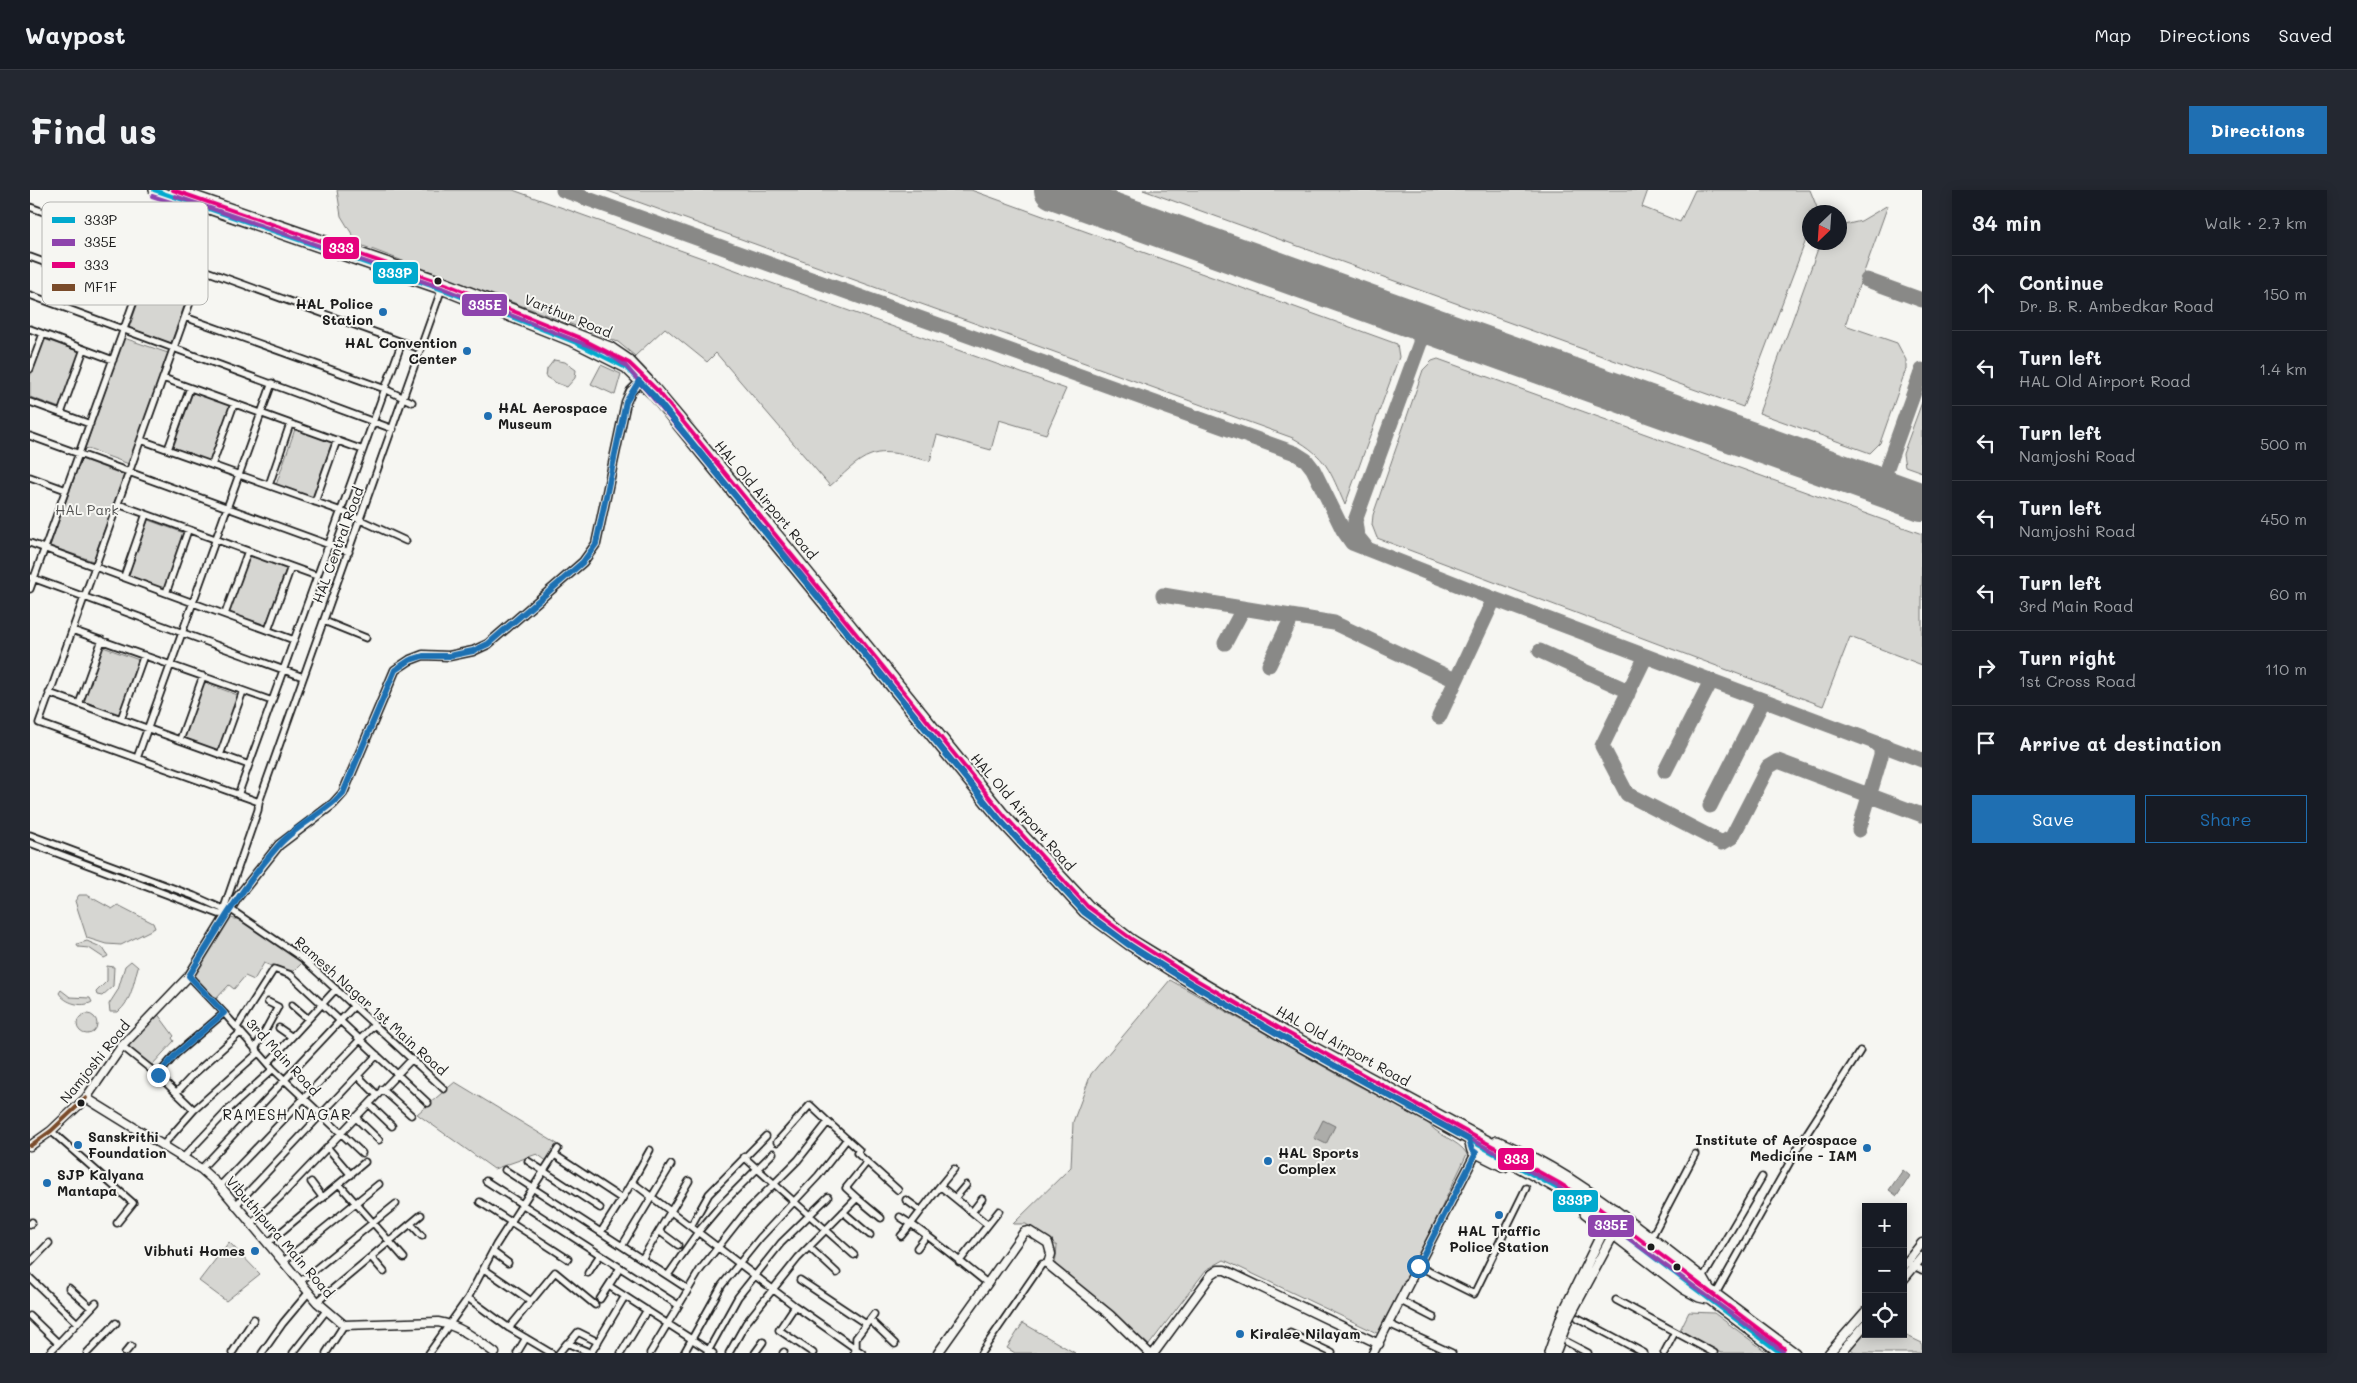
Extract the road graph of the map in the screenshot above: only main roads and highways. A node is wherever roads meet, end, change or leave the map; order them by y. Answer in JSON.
{"nodes":[{"id":1,"x":154,"y":190,"type":"edge"},
{"id":2,"x":177,"y":190,"type":"edge"},
{"id":3,"x":190,"y":202,"type":"edge"},
{"id":4,"x":208,"y":208,"type":"edge"},
{"id":5,"x":443,"y":286,"type":"junction"},
{"id":6,"x":642,"y":379,"type":"junction"},
{"id":7,"x":654,"y":387,"type":"joint"},
{"id":8,"x":997,"y":811,"type":"junction"},
{"id":9,"x":1472,"y":1137,"type":"junction"},
{"id":10,"x":1614,"y":1210,"type":"junction"},
{"id":11,"x":1598,"y":1211,"type":"tunnel mouth"},
{"id":12,"x":1623,"y":1216,"type":"junction"},
{"id":13,"x":1608,"y":1232,"type":"junction"},
{"id":14,"x":1633,"y":1237,"type":"tunnel mouth"},
{"id":15,"x":1713,"y":1295,"type":"junction"},
{"id":16,"x":1549,"y":1353,"type":"edge"},
{"id":17,"x":1555,"y":1353,"type":"edge"},
{"id":18,"x":1780,"y":1353,"type":"edge"},
{"id":19,"x":1795,"y":1353,"type":"edge"}],
"edges":[{"from":1,"to":3,"type":"main road","name":"Varthur Road"},
{"from":2,"to":5,"type":"main road","name":"Varthur Road"},
{"from":4,"to":5,"type":"main road","name":"Varthur Road"},
{"from":5,"to":6,"type":"main road","name":"Varthur Road"},
{"from":6,"to":7,"type":"main road","name":"Varthur Road"},
{"from":6,"to":8,"type":"main road","name":"HAL Old Airport Road"},
{"from":7,"to":8,"type":"main road","name":"HAL Old Airport Road"},
{"from":8,"to":9,"type":"main road","name":"HAL Old Airport Road"},
{"from":9,"to":10,"type":"main road"},
{"from":9,"to":11,"type":"main road","name":"HAL Old Airport Road"},
{"from":9,"to":13,"type":"main road"},
{"from":10,"to":12,"type":"main road"},
{"from":10,"to":13,"type":"main road"},
{"from":12,"to":13,"type":"main road"},
{"from":12,"to":15,"type":"main road"},
{"from":13,"to":15,"type":"main road"},
{"from":13,"to":16,"type":"main road"},
{"from":13,"to":17,"type":"main road"},
{"from":14,"to":15,"type":"main road"},
{"from":15,"to":18,"type":"main road"},
{"from":15,"to":19,"type":"main road"}]}
